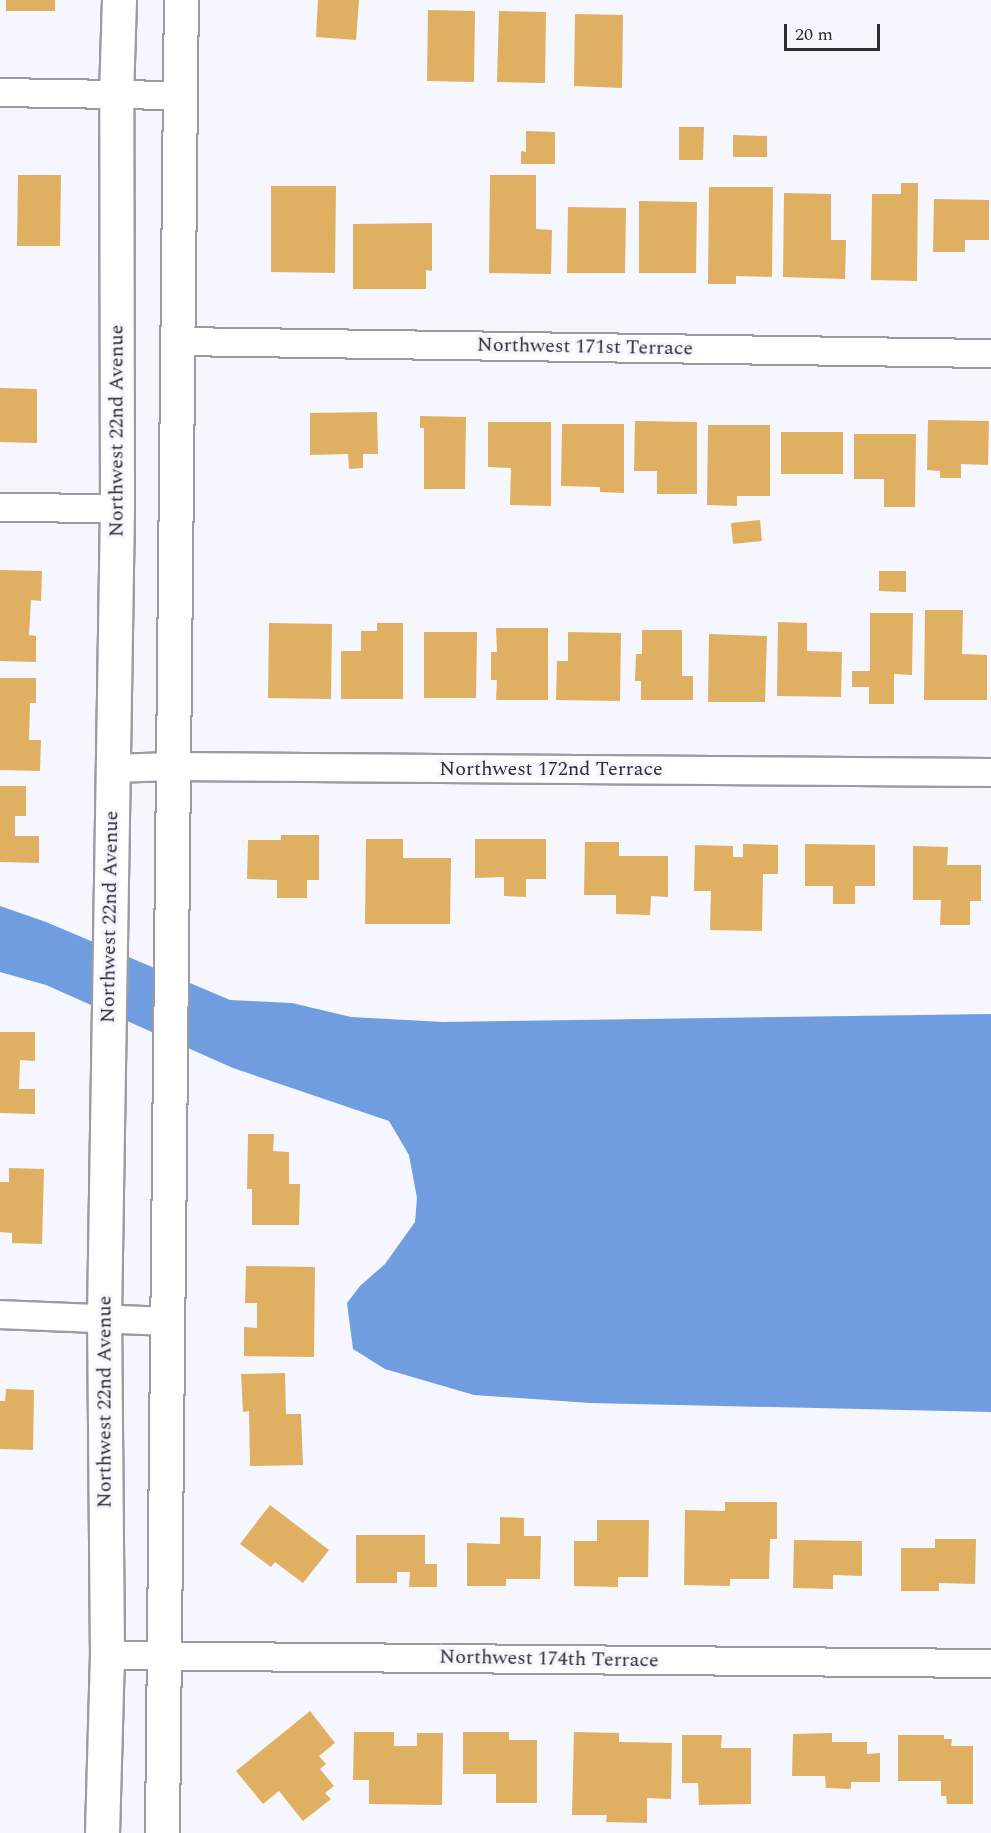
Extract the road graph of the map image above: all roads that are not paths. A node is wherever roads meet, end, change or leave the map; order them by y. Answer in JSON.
{"nodes":[{"id":1,"x":119,"y":0,"type":"edge"},
{"id":2,"x":181,"y":0,"type":"edge"},
{"id":3,"x":0,"y":92,"type":"edge"},
{"id":4,"x":116,"y":95,"type":"junction"},
{"id":5,"x":180,"y":95,"type":"junction"},
{"id":6,"x":178,"y":340,"type":"junction"},
{"id":7,"x":991,"y":352,"type":"edge"},
{"id":8,"x":0,"y":507,"type":"edge"},
{"id":9,"x":117,"y":508,"type":"junction"},
{"id":10,"x":173,"y":766,"type":"junction"},
{"id":11,"x":112,"y":768,"type":"junction"},
{"id":12,"x":991,"y":772,"type":"edge"},
{"id":13,"x":0,"y":1314,"type":"edge"},
{"id":14,"x":104,"y":1317,"type":"junction"},
{"id":15,"x":167,"y":1321,"type":"junction"},
{"id":16,"x":107,"y":1655,"type":"junction"},
{"id":17,"x":164,"y":1655,"type":"junction"},
{"id":18,"x":991,"y":1663,"type":"edge"},
{"id":19,"x":102,"y":1833,"type":"edge"},
{"id":20,"x":162,"y":1833,"type":"edge"}],
"edges":[{"from":1,"to":4,"type":"main road","name":"Northwest 22nd Avenue"},
{"from":2,"to":5,"type":"main road"},
{"from":3,"to":4,"type":"street"},
{"from":4,"to":5,"type":"street"},
{"from":4,"to":9,"type":"main road","name":"Northwest 22nd Avenue"},
{"from":5,"to":6,"type":"main road"},
{"from":6,"to":7,"type":"street","name":"Northwest 171st Terrace"},
{"from":6,"to":10,"type":"main road"},
{"from":8,"to":9,"type":"street"},
{"from":9,"to":11,"type":"main road","name":"Northwest 22nd Avenue"},
{"from":10,"to":11,"type":"street","name":"Northwest 172nd Terrace"},
{"from":10,"to":12,"type":"street","name":"Northwest 172nd Terrace"},
{"from":10,"to":15,"type":"main road"},
{"from":11,"to":14,"type":"main road","name":"Northwest 22nd Avenue"},
{"from":13,"to":14,"type":"street"},
{"from":14,"to":15,"type":"street"},
{"from":14,"to":16,"type":"main road","name":"Northwest 22nd Avenue"},
{"from":15,"to":17,"type":"main road"},
{"from":16,"to":17,"type":"street","name":"Northwest 174th Terrace"},
{"from":16,"to":19,"type":"main road","name":"Northwest 22nd Avenue"},
{"from":17,"to":18,"type":"street","name":"Northwest 174th Terrace"},
{"from":17,"to":20,"type":"main road"}]}
